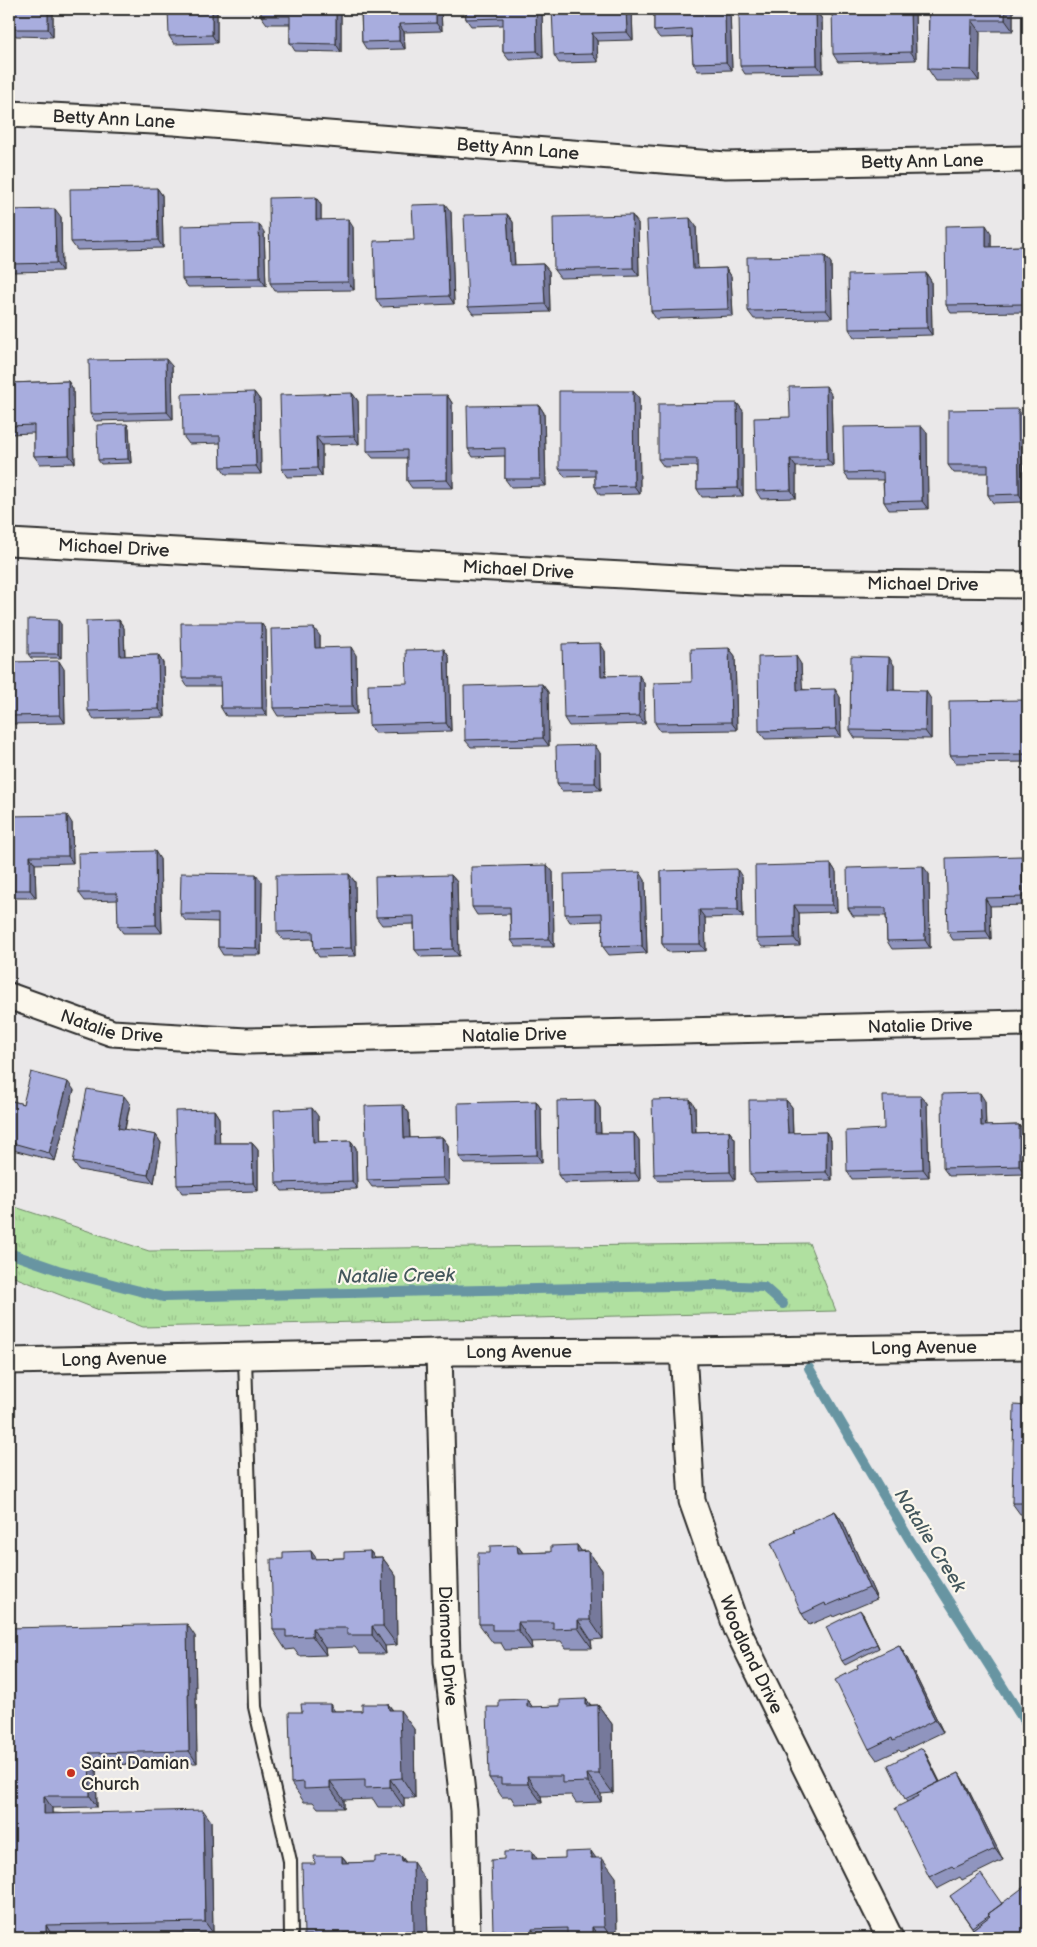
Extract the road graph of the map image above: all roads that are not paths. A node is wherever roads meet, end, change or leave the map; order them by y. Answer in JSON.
{"nodes":[{"id":1,"x":9,"y":114,"type":"edge"},
{"id":2,"x":1028,"y":159,"type":"edge"},
{"id":3,"x":9,"y":542,"type":"edge"},
{"id":4,"x":1028,"y":585,"type":"edge"},
{"id":5,"x":9,"y":996,"type":"edge"},
{"id":6,"x":1028,"y":1023,"type":"edge"},
{"id":7,"x":1028,"y":1346,"type":"edge"},
{"id":8,"x":683,"y":1351,"type":"junction"},
{"id":9,"x":439,"y":1352,"type":"junction"},
{"id":10,"x":245,"y":1357,"type":"junction"},
{"id":11,"x":9,"y":1361,"type":"edge"},
{"id":12,"x":291,"y":1938,"type":"edge"},
{"id":13,"x":467,"y":1938,"type":"edge"},
{"id":14,"x":890,"y":1938,"type":"edge"}],
"edges":[{"from":1,"to":2,"type":"street","name":"Betty Ann Lane"},
{"from":3,"to":4,"type":"street","name":"Michael Drive"},
{"from":5,"to":6,"type":"street","name":"Natalie Drive"},
{"from":7,"to":8,"type":"street","name":"Long Avenue"},
{"from":8,"to":9,"type":"street","name":"Long Avenue"},
{"from":8,"to":14,"type":"street","name":"Woodland Drive"},
{"from":9,"to":10,"type":"street","name":"Long Avenue"},
{"from":9,"to":13,"type":"street","name":"Diamond Drive"},
{"from":10,"to":11,"type":"street","name":"Long Avenue"},
{"from":10,"to":12,"type":"lane"}]}
